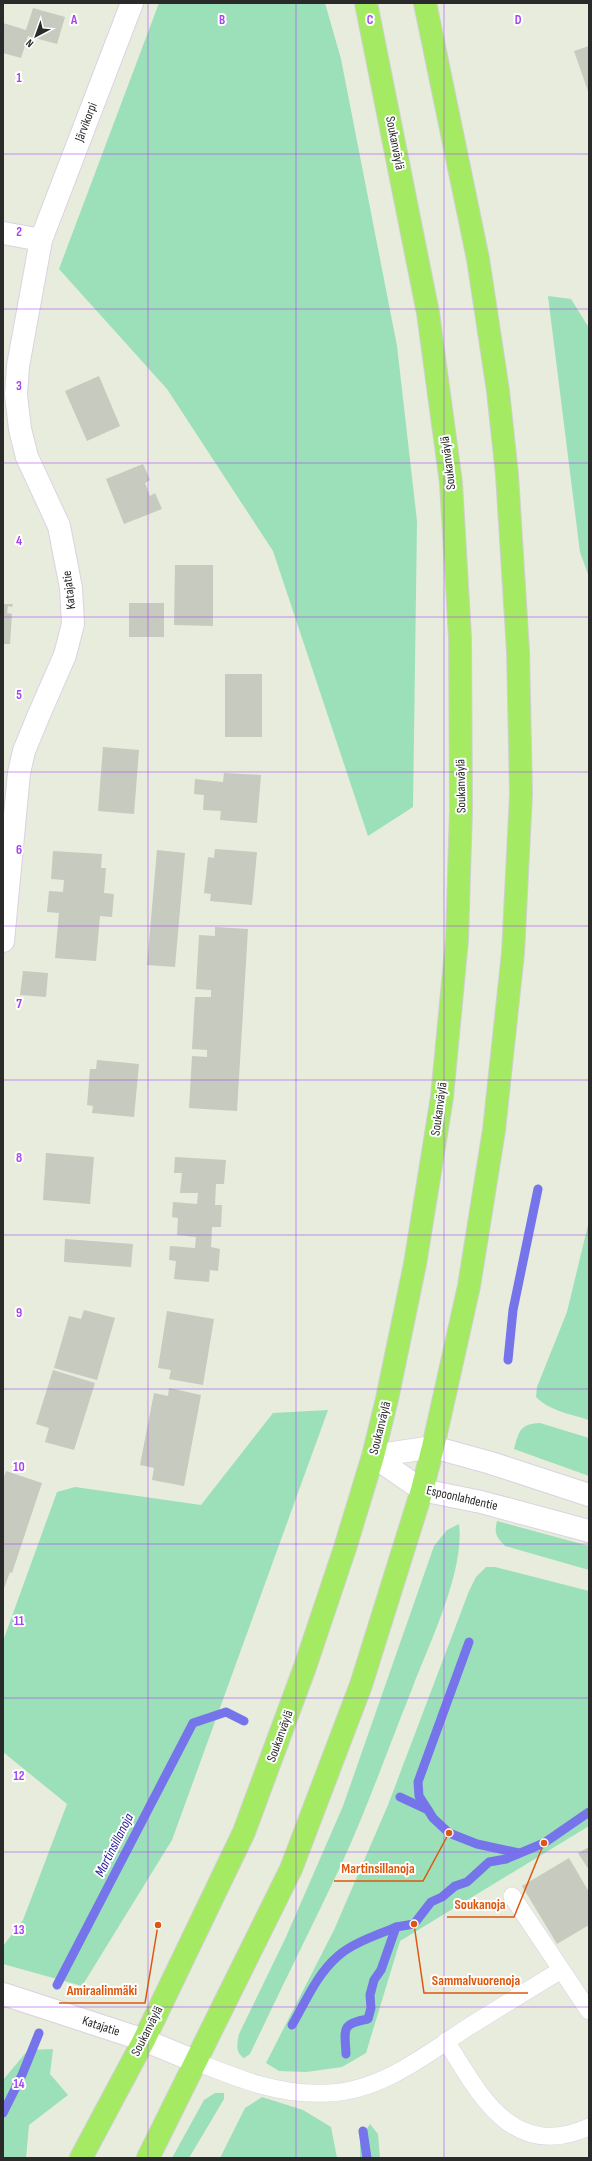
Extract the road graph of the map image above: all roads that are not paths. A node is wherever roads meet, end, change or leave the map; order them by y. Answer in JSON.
{"nodes":[{"id":1,"x":132,"y":3,"type":"edge"},
{"id":2,"x":366,"y":3,"type":"edge"},
{"id":3,"x":424,"y":3,"type":"edge"},
{"id":4,"x":3,"y":233,"type":"edge"},
{"id":5,"x":41,"y":240,"type":"junction"},
{"id":6,"x":3,"y":941,"type":"edge"},
{"id":7,"x":433,"y":1447,"type":"junction"},
{"id":8,"x":373,"y":1456,"type":"junction"},
{"id":9,"x":422,"y":1490,"type":"junction"},
{"id":10,"x":589,"y":1495,"type":"edge"},
{"id":11,"x":589,"y":1531,"type":"edge"},
{"id":12,"x":512,"y":1896,"type":"dead end"},
{"id":13,"x":561,"y":1970,"type":"junction"},
{"id":14,"x":3,"y":1994,"type":"edge"},
{"id":15,"x":589,"y":2011,"type":"edge"},
{"id":16,"x":144,"y":2040,"type":"junction"},
{"id":17,"x":446,"y":2041,"type":"junction"},
{"id":18,"x":197,"y":2062,"type":"junction"},
{"id":19,"x":589,"y":2127,"type":"edge"},
{"id":20,"x":81,"y":2158,"type":"edge"},
{"id":21,"x":148,"y":2158,"type":"edge"}],
"edges":[{"from":1,"to":5,"type":"street","name":"Järvikorpi"},
{"from":2,"to":8,"type":"main road","name":"Soukanväylä"},
{"from":3,"to":7,"type":"main road"},
{"from":4,"to":5,"type":"street"},
{"from":5,"to":6,"type":"street","name":"Katajatie"},
{"from":7,"to":8,"type":"street"},
{"from":7,"to":9,"type":"main road"},
{"from":7,"to":10,"type":"street"},
{"from":8,"to":9,"type":"street","name":"Espoonlahdentie"},
{"from":8,"to":16,"type":"main road","name":"Soukanväylä"},
{"from":9,"to":11,"type":"street","name":"Espoonlahdentie"},
{"from":9,"to":18,"type":"main road"},
{"from":12,"to":13,"type":"lane"},
{"from":13,"to":15,"type":"lane"},
{"from":13,"to":17,"type":"lane"},
{"from":14,"to":16,"type":"street","name":"Katajatie"},
{"from":16,"to":18,"type":"street","name":"Katajatie"},
{"from":16,"to":20,"type":"main road","name":"Soukanväylä"},
{"from":17,"to":18,"type":"lane"},
{"from":17,"to":19,"type":"lane"},
{"from":18,"to":21,"type":"main road"}]}
